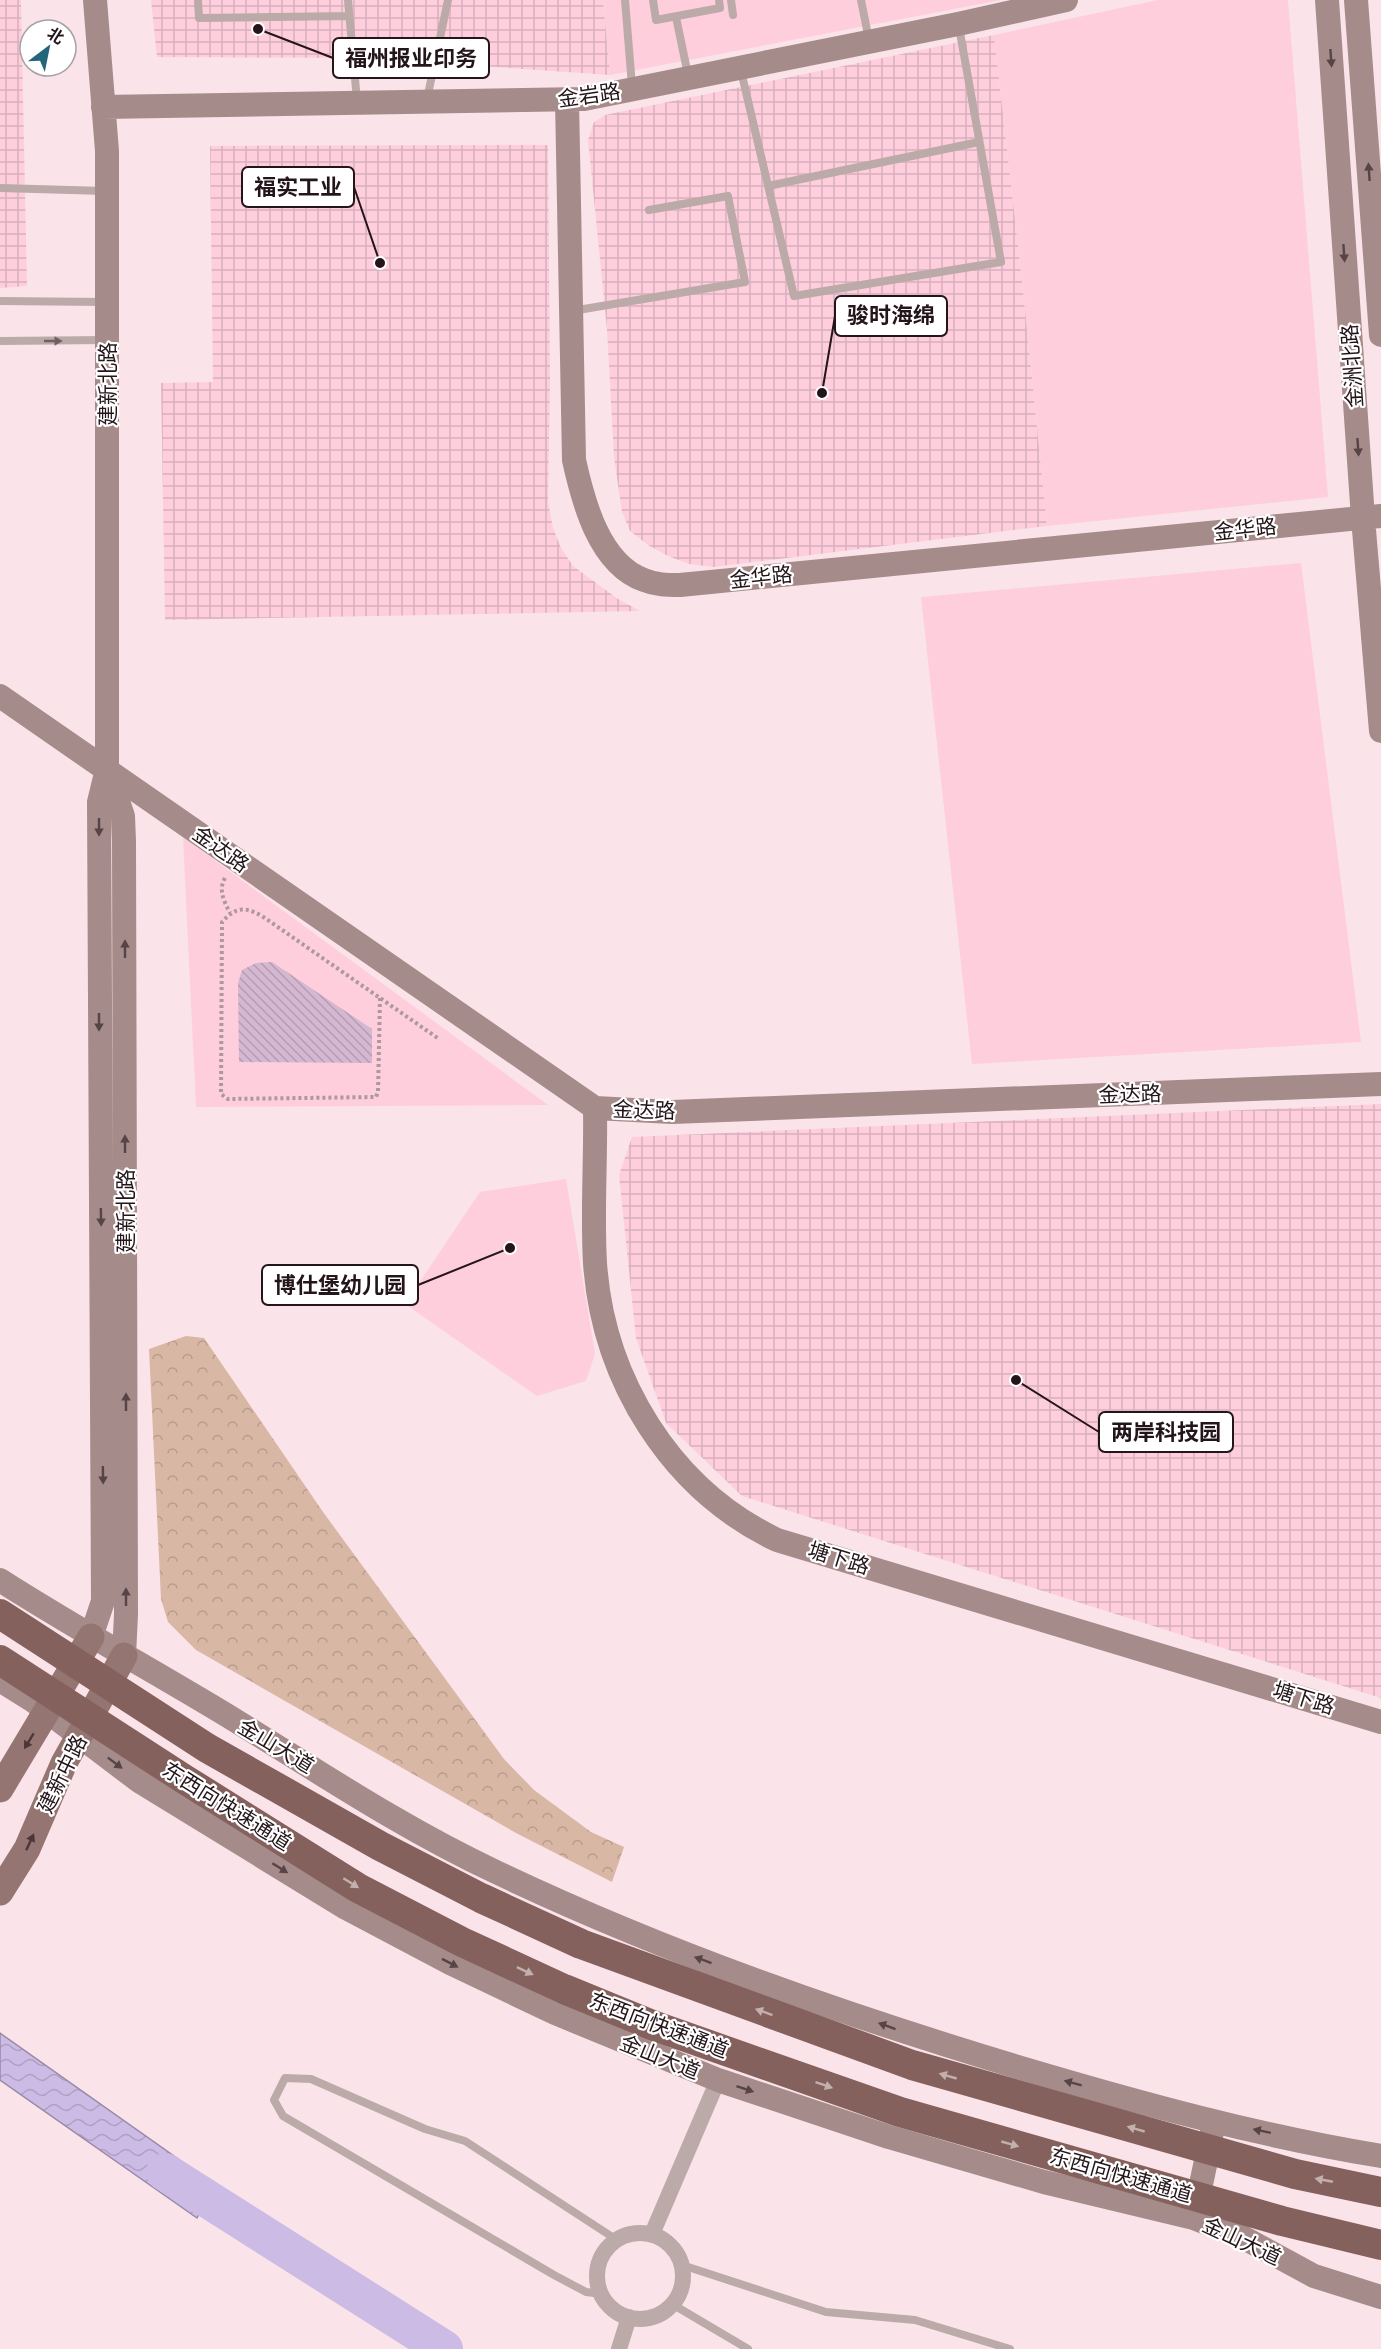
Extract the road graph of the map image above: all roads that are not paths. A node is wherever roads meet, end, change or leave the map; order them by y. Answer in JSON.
{"nodes":[{"id":1,"x":95,"y":0,"type":"edge"},
{"id":2,"x":198,"y":0,"type":"edge"},
{"id":3,"x":348,"y":0,"type":"edge"},
{"id":4,"x":447,"y":0,"type":"edge"},
{"id":5,"x":625,"y":0,"type":"edge"},
{"id":6,"x":653,"y":0,"type":"edge"},
{"id":7,"x":718,"y":0,"type":"edge"},
{"id":8,"x":731,"y":0,"type":"edge"},
{"id":9,"x":861,"y":0,"type":"edge"},
{"id":10,"x":1327,"y":0,"type":"edge"},
{"id":11,"x":1356,"y":0,"type":"edge"},
{"id":12,"x":1057,"y":1,"type":"edge"},
{"id":13,"x":734,"y":15,"type":"dead end"},
{"id":14,"x":349,"y":16,"type":"junction"},
{"id":15,"x":676,"y":17,"type":"junction"},
{"id":16,"x":958,"y":24,"type":"junction"},
{"id":17,"x":869,"y":40,"type":"junction"},
{"id":18,"x":741,"y":67,"type":"junction"},
{"id":19,"x":688,"y":78,"type":"junction"},
{"id":20,"x":633,"y":89,"type":"junction"},
{"id":21,"x":567,"y":100,"type":"junction"},
{"id":22,"x":426,"y":103,"type":"junction"},
{"id":23,"x":357,"y":104,"type":"junction"},
{"id":24,"x":103,"y":108,"type":"junction"},
{"id":25,"x":979,"y":142,"type":"junction"},
{"id":26,"x":768,"y":186,"type":"junction"},
{"id":27,"x":0,"y":188,"type":"edge"},
{"id":28,"x":106,"y":191,"type":"junction"},
{"id":29,"x":649,"y":210,"type":"dead end"},
{"id":30,"x":0,"y":301,"type":"edge"},
{"id":31,"x":105,"y":302,"type":"junction"},
{"id":32,"x":571,"y":311,"type":"junction"},
{"id":33,"x":1381,"y":335,"type":"edge"},
{"id":34,"x":106,"y":340,"type":"junction"},
{"id":35,"x":0,"y":341,"type":"edge"},
{"id":36,"x":1372,"y":517,"type":"edge"},
{"id":37,"x":0,"y":696,"type":"edge"},
{"id":38,"x":1381,"y":731,"type":"edge"},
{"id":39,"x":106,"y":770,"type":"junction"},
{"id":40,"x":1381,"y":1084,"type":"edge"},
{"id":41,"x":595,"y":1108,"type":"junction"},
{"id":42,"x":0,"y":1580,"type":"edge"},
{"id":43,"x":0,"y":1614,"type":"edge"},
{"id":44,"x":91,"y":1637,"type":"junction"},
{"id":45,"x":124,"y":1656,"type":"junction"},
{"id":46,"x":0,"y":1660,"type":"edge"},
{"id":47,"x":0,"y":1680,"type":"edge"},
{"id":48,"x":47,"y":1712,"type":"junction"},
{"id":49,"x":1381,"y":1722,"type":"edge"},
{"id":50,"x":80,"y":1736,"type":"junction"},
{"id":51,"x":0,"y":1790,"type":"edge"},
{"id":52,"x":0,"y":1892,"type":"edge"},
{"id":53,"x":718,"y":2080,"type":"junction"},
{"id":54,"x":1214,"y":2121,"type":"junction"},
{"id":55,"x":1381,"y":2156,"type":"edge"},
{"id":56,"x":1381,"y":2192,"type":"edge"},
{"id":57,"x":1194,"y":2218,"type":"junction"},
{"id":58,"x":652,"y":2234,"type":"junction"},
{"id":59,"x":617,"y":2240,"type":"junction"},
{"id":60,"x":1381,"y":2245,"type":"edge"},
{"id":61,"x":682,"y":2265,"type":"junction"},
{"id":62,"x":602,"y":2294,"type":"junction"},
{"id":63,"x":1381,"y":2297,"type":"edge"},
{"id":64,"x":672,"y":2304,"type":"junction"},
{"id":65,"x":629,"y":2317,"type":"junction"},
{"id":66,"x":619,"y":2349,"type":"edge"},
{"id":67,"x":748,"y":2349,"type":"edge"},
{"id":68,"x":1010,"y":2349,"type":"edge"}],
"edges":[{"from":1,"to":24,"type":"main road","name":"建新北路"},
{"from":2,"to":14,"type":"lane"},
{"from":3,"to":14,"type":"lane"},
{"from":4,"to":22,"type":"lane"},
{"from":5,"to":20,"type":"lane"},
{"from":6,"to":15,"type":"lane"},
{"from":7,"to":15,"type":"lane"},
{"from":8,"to":13,"type":"lane"},
{"from":9,"to":17,"type":"lane"},
{"from":10,"to":36,"type":"main road","name":"金洲北路","one_way":true},
{"from":33,"to":11,"type":"main road","name":"金洲北路","one_way":true},
{"from":12,"to":16,"type":"main road","name":"金岩路"},
{"from":14,"to":23,"type":"lane"},
{"from":15,"to":19,"type":"lane"},
{"from":16,"to":17,"type":"main road","name":"金岩路"},
{"from":16,"to":25,"type":"lane"},
{"from":17,"to":18,"type":"main road","name":"金岩路"},
{"from":18,"to":19,"type":"main road","name":"金岩路"},
{"from":18,"to":26,"type":"lane"},
{"from":19,"to":20,"type":"main road","name":"金岩路"},
{"from":20,"to":21,"type":"main road","name":"金岩路"},
{"from":21,"to":22,"type":"main road","name":"金岩路"},
{"from":21,"to":32,"type":"main road","name":"金华路"},
{"from":22,"to":23,"type":"main road","name":"金岩路"},
{"from":23,"to":24,"type":"main road","name":"金岩路"},
{"from":24,"to":28,"type":"main road","name":"建新北路"},
{"from":25,"to":26,"type":"lane"},
{"from":25,"to":26,"type":"lane"},
{"from":27,"to":28,"type":"lane"},
{"from":28,"to":31,"type":"main road","name":"建新北路"},
{"from":29,"to":32,"type":"lane"},
{"from":30,"to":31,"type":"lane"},
{"from":31,"to":34,"type":"main road","name":"建新北路"},
{"from":32,"to":36,"type":"main road","name":"金华路"},
{"from":35,"to":34,"type":"lane","one_way":true},
{"from":34,"to":39,"type":"main road","name":"建新北路"},
{"from":36,"to":38,"type":"main road","name":"金洲北路"},
{"from":37,"to":39,"type":"main road","name":"金达路"},
{"from":39,"to":41,"type":"main road","name":"金达路"},
{"from":39,"to":44,"type":"main road","name":"建新北路","one_way":true},
{"from":45,"to":39,"type":"main road","name":"建新北路","one_way":true},
{"from":40,"to":41,"type":"main road","name":"金达路"},
{"from":41,"to":49,"type":"main road","name":"塘下路"},
{"from":42,"to":44,"type":"main road","name":"金山大道"},
{"from":56,"to":43,"type":"highway","name":"东西向快速通道","one_way":true},
{"from":44,"to":45,"type":"main road","name":"金山大道"},
{"from":44,"to":48,"type":"main road","name":"建新中路"},
{"from":45,"to":50,"type":"main road","name":"建新中路"},
{"from":54,"to":45,"type":"main road","name":"金山大道","one_way":true},
{"from":46,"to":60,"type":"highway","name":"东西向快速通道","one_way":true},
{"from":47,"to":48,"type":"main road","name":"金山大道"},
{"from":48,"to":50,"type":"main road","name":"金山大道"},
{"from":48,"to":51,"type":"main road","name":"建新中路","one_way":true},
{"from":52,"to":50,"type":"main road","name":"建新中路","one_way":true},
{"from":50,"to":53,"type":"main road","name":"金山大道","one_way":true},
{"from":53,"to":57,"type":"main road","name":"金山大道","one_way":true},
{"from":53,"to":58,"type":"street"},
{"from":55,"to":54,"type":"main road","name":"金山大道","one_way":true},
{"from":54,"to":57,"type":"main road"},
{"from":57,"to":63,"type":"main road","name":"金山大道"},
{"from":58,"to":59,"type":"street"},
{"from":58,"to":61,"type":"street"},
{"from":59,"to":62,"type":"street"},
{"from":59,"to":62,"type":"lane"},
{"from":61,"to":64,"type":"street"},
{"from":61,"to":68,"type":"lane"},
{"from":62,"to":65,"type":"street"},
{"from":64,"to":65,"type":"street"},
{"from":64,"to":67,"type":"lane"},
{"from":65,"to":66,"type":"street"}]}
